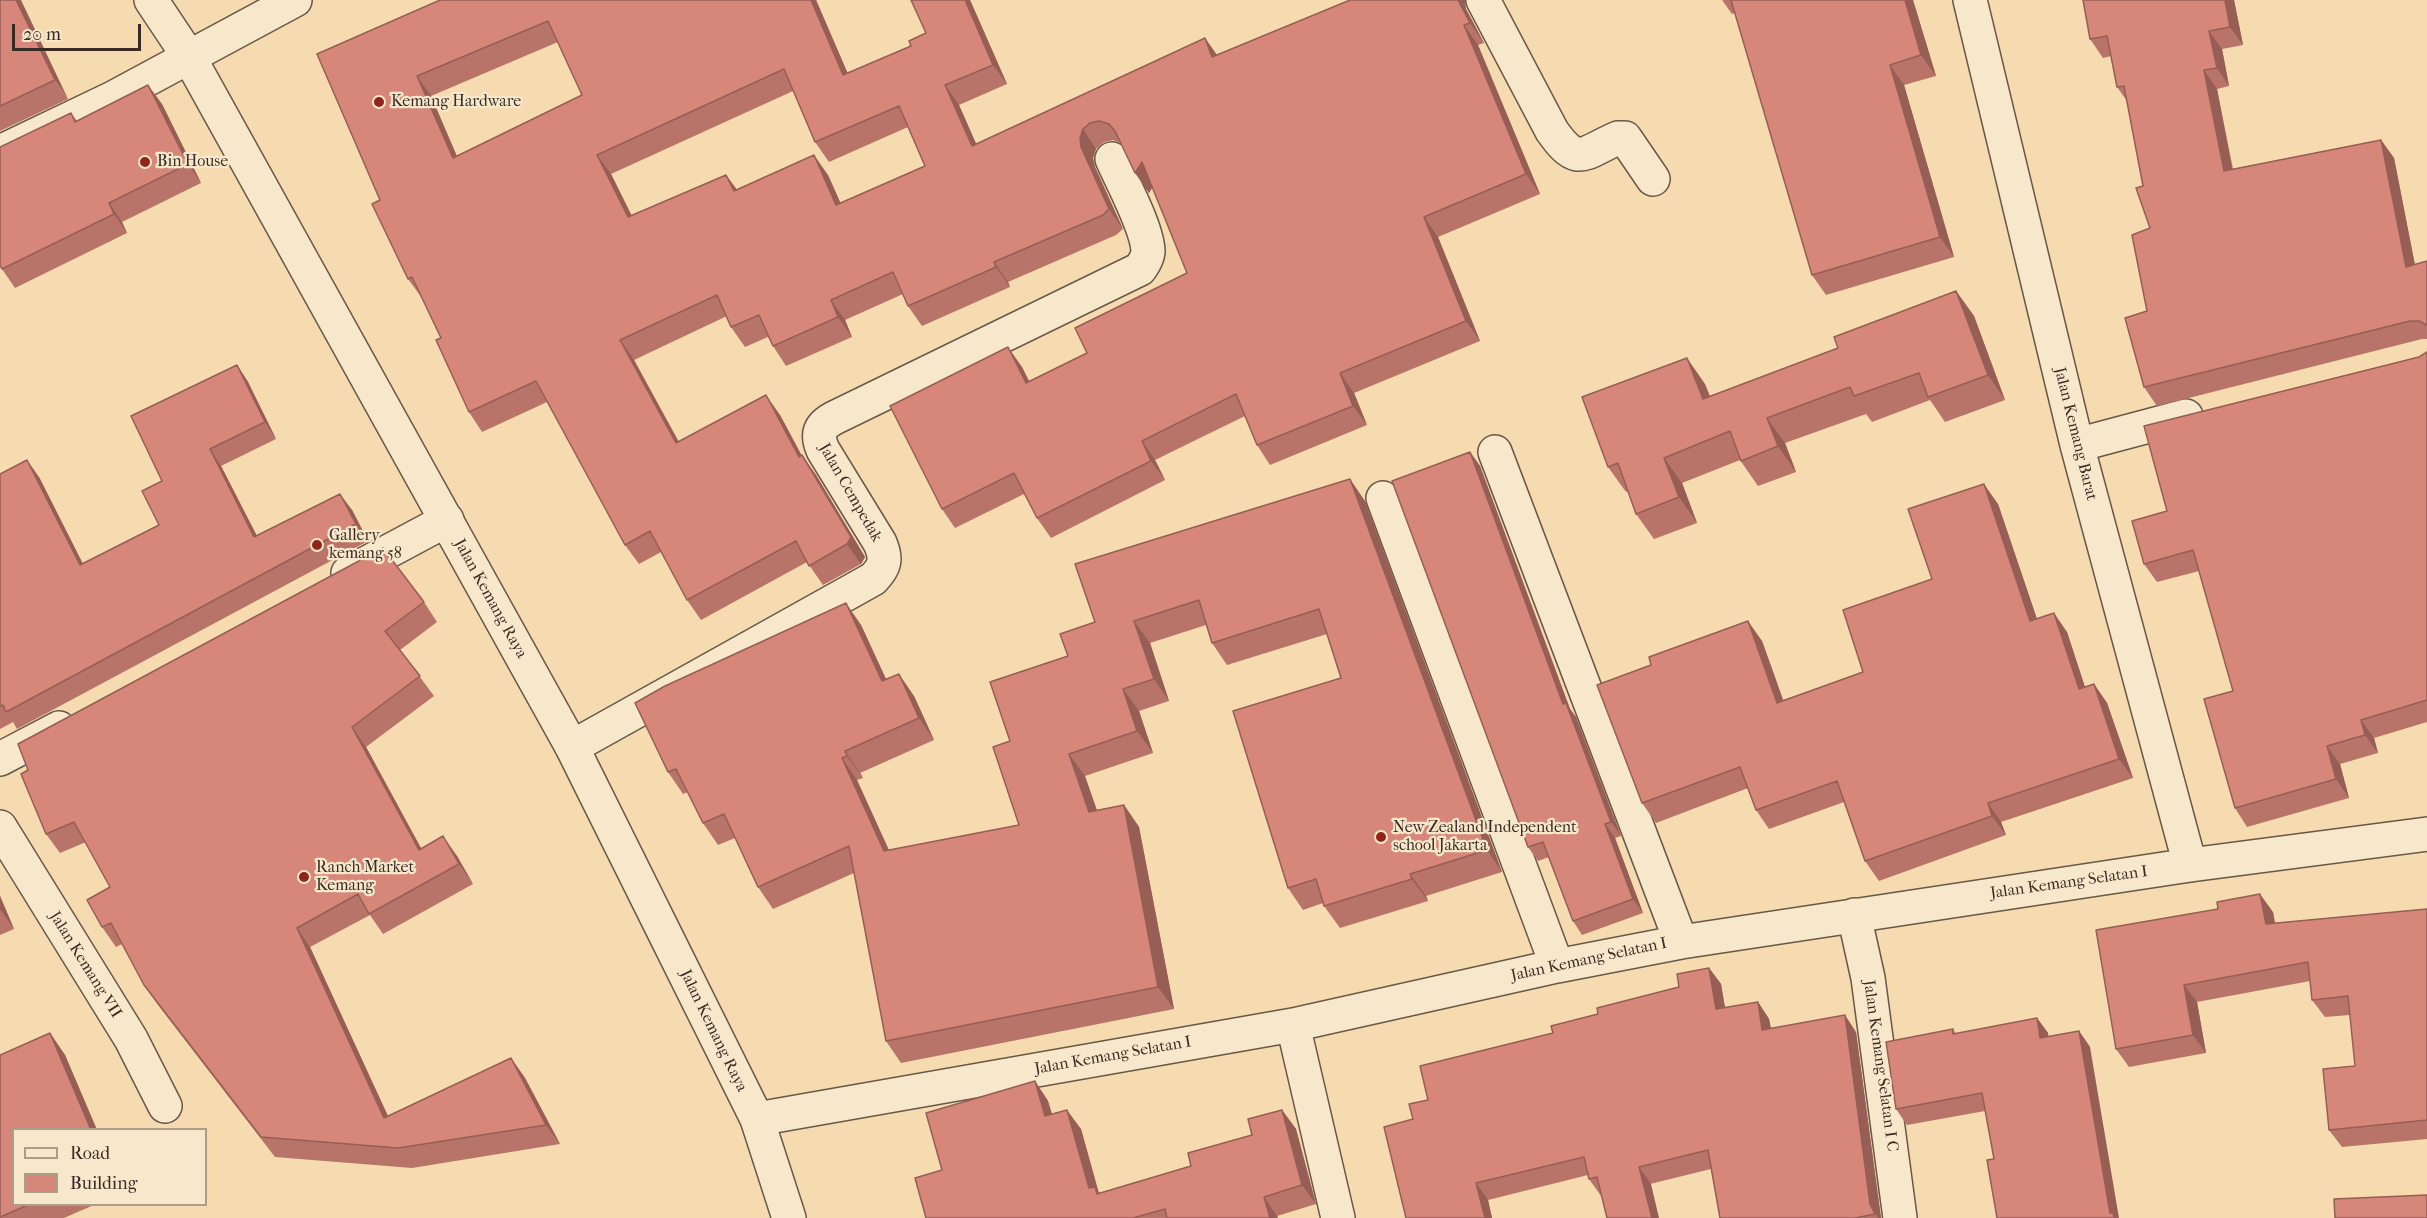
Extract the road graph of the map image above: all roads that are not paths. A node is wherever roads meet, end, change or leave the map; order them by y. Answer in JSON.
{"nodes":[{"id":1,"x":151,"y":0,"type":"edge"},
{"id":2,"x":295,"y":0,"type":"edge"},
{"id":3,"x":1483,"y":0,"type":"edge"},
{"id":4,"x":1970,"y":0,"type":"edge"},
{"id":5,"x":189,"y":57,"type":"junction"},
{"id":6,"x":0,"y":152,"type":"edge"},
{"id":7,"x":1112,"y":159,"type":"edge"},
{"id":8,"x":1653,"y":178,"type":"dead end"},
{"id":9,"x":2213,"y":410,"type":"edge"},
{"id":10,"x":2077,"y":445,"type":"junction"},
{"id":11,"x":1495,"y":452,"type":"dead end"},
{"id":12,"x":1383,"y":498,"type":"dead end"},
{"id":13,"x":447,"y":520,"type":"junction"},
{"id":14,"x":320,"y":588,"type":"edge"},
{"id":15,"x":82,"y":715,"type":"edge"},
{"id":16,"x":572,"y":747,"type":"junction"},
{"id":17,"x":0,"y":759,"type":"edge"},
{"id":18,"x":0,"y":827,"type":"edge"},
{"id":19,"x":2427,"y":834,"type":"edge"},
{"id":20,"x":2190,"y":865,"type":"junction"},
{"id":21,"x":1854,"y":915,"type":"junction"},
{"id":22,"x":1681,"y":942,"type":"junction"},
{"id":23,"x":1557,"y":966,"type":"junction"},
{"id":24,"x":1293,"y":1025,"type":"junction"},
{"id":25,"x":165,"y":1106,"type":"dead end"},
{"id":26,"x":757,"y":1119,"type":"junction"},
{"id":27,"x":789,"y":1218,"type":"edge"},
{"id":28,"x":1338,"y":1218,"type":"edge"},
{"id":29,"x":1900,"y":1218,"type":"edge"}],
"edges":[{"from":1,"to":5,"type":"street","name":"Jalan Kemang Raya"},
{"from":2,"to":5,"type":"street"},
{"from":3,"to":8,"type":"street"},
{"from":4,"to":10,"type":"street","name":"Jalan Kemang Barat"},
{"from":5,"to":6,"type":"street"},
{"from":5,"to":13,"type":"street","name":"Jalan Kemang Raya"},
{"from":7,"to":16,"type":"street","name":"Jalan Cempedak"},
{"from":9,"to":10,"type":"street"},
{"from":10,"to":20,"type":"street","name":"Jalan Kemang Barat"},
{"from":11,"to":22,"type":"street"},
{"from":12,"to":23,"type":"street"},
{"from":13,"to":14,"type":"street"},
{"from":13,"to":16,"type":"street","name":"Jalan Kemang Raya"},
{"from":15,"to":17,"type":"street"},
{"from":16,"to":26,"type":"street","name":"Jalan Kemang Raya"},
{"from":18,"to":25,"type":"street","name":"Jalan Kemang VII"},
{"from":19,"to":20,"type":"street","name":"Jalan Kemang Selatan I"},
{"from":20,"to":21,"type":"street","name":"Jalan Kemang Selatan I"},
{"from":21,"to":22,"type":"street","name":"Jalan Kemang Selatan I"},
{"from":21,"to":29,"type":"street","name":"Jalan Kemang Selatan I C"},
{"from":22,"to":23,"type":"street","name":"Jalan Kemang Selatan I"},
{"from":23,"to":24,"type":"street","name":"Jalan Kemang Selatan I"},
{"from":24,"to":26,"type":"street","name":"Jalan Kemang Selatan I"},
{"from":24,"to":28,"type":"street"},
{"from":26,"to":27,"type":"street","name":"Jalan Kemang Raya"}]}
